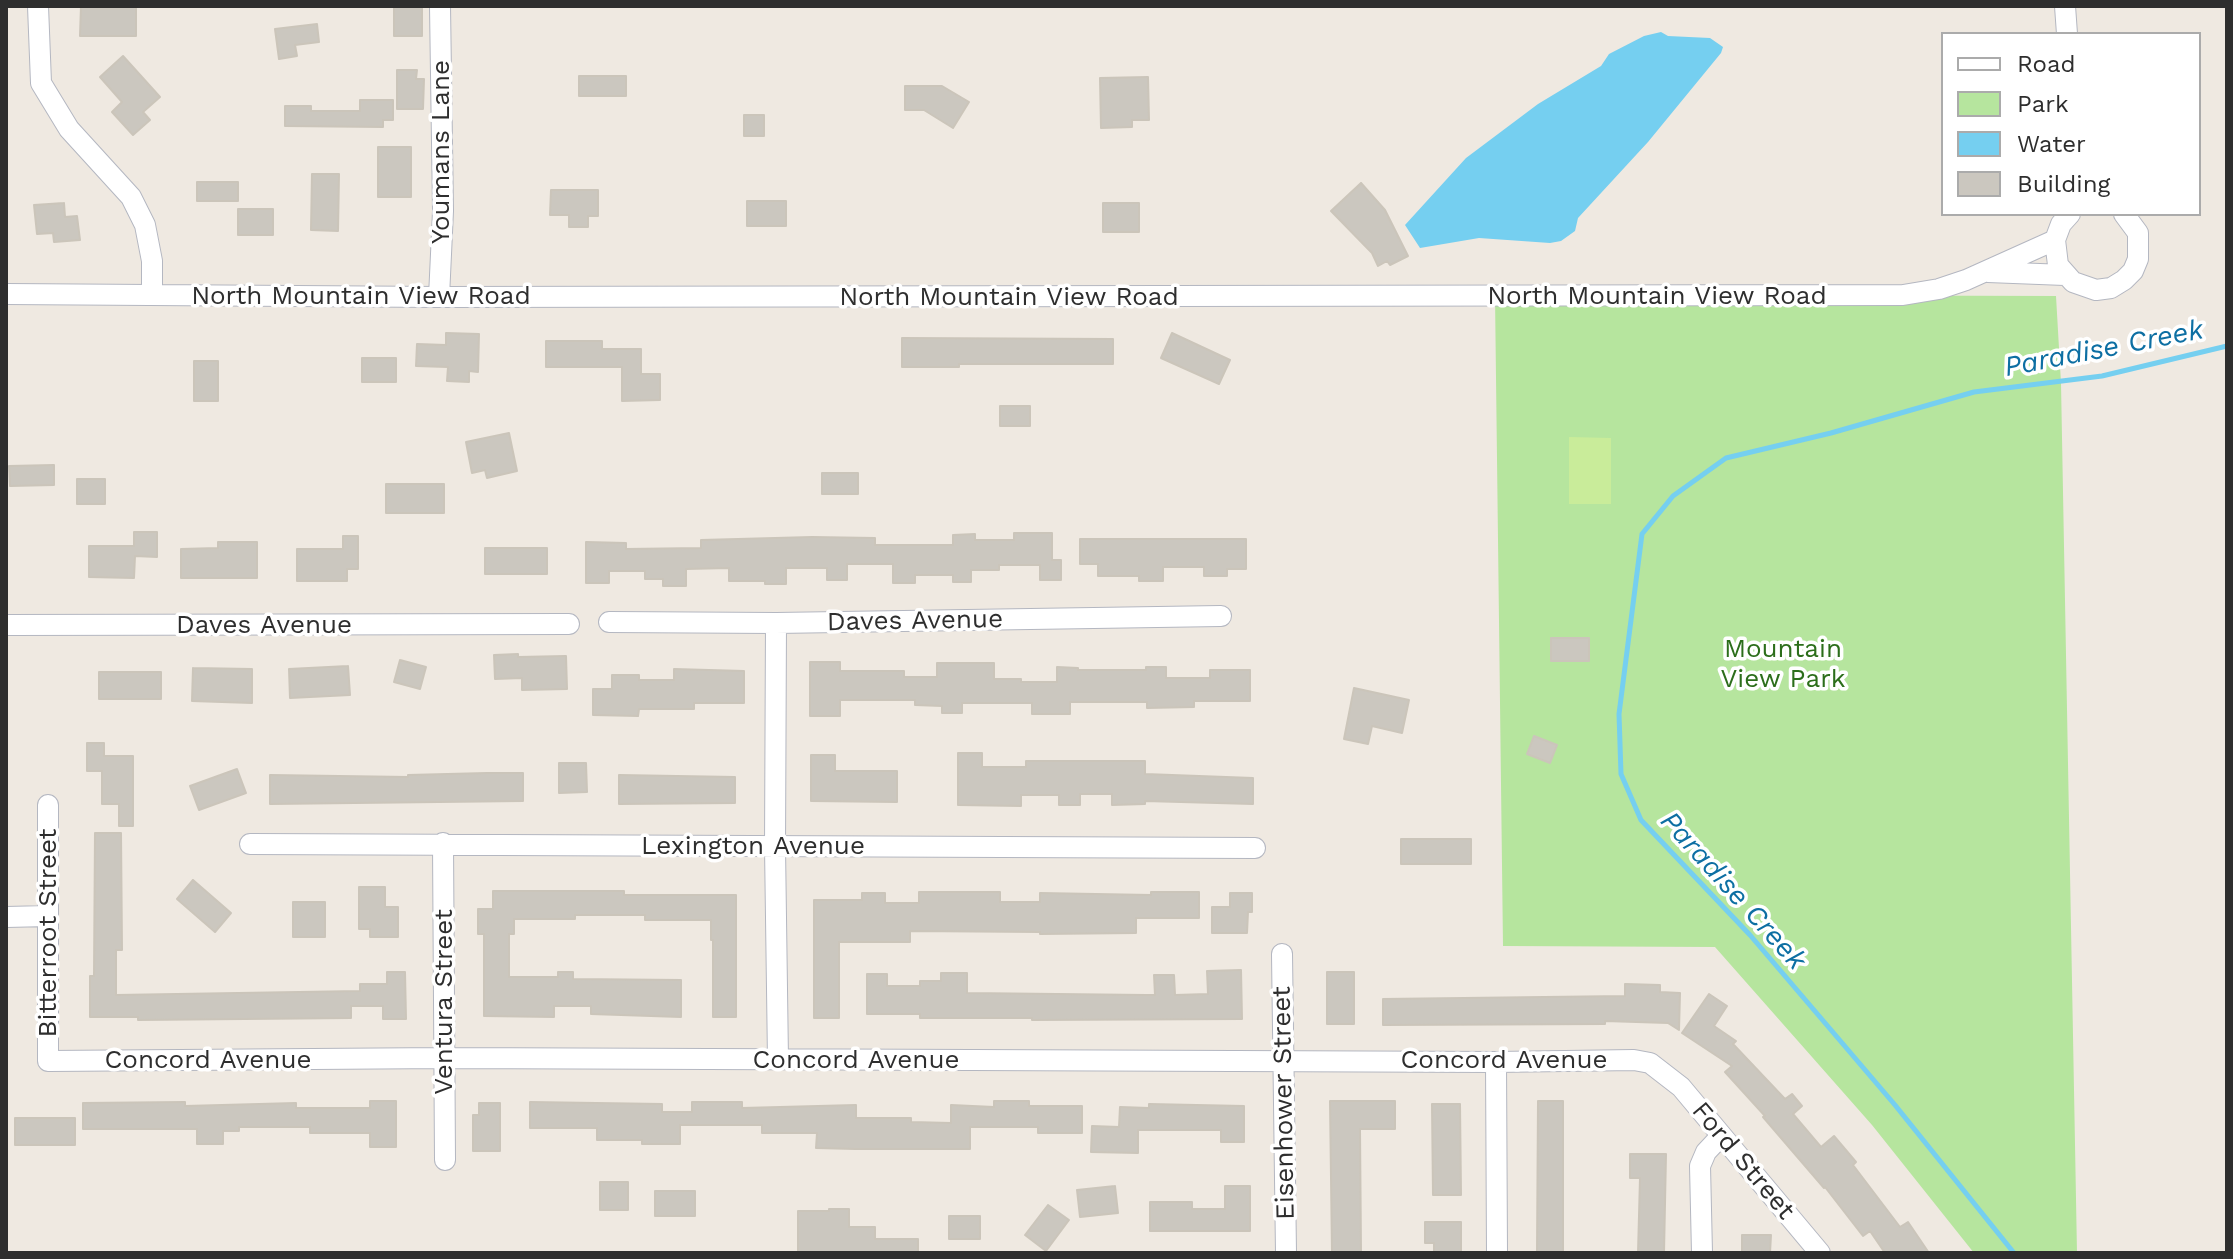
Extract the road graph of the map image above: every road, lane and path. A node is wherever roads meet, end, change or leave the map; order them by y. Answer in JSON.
{"nodes":[{"id":1,"x":38,"y":6,"type":"edge"},
{"id":2,"x":440,"y":6,"type":"edge"},
{"id":3,"x":2068,"y":216,"type":"edge"},
{"id":4,"x":2125,"y":216,"type":"edge"},
{"id":5,"x":2055,"y":240,"type":"junction"},
{"id":6,"x":1980,"y":272,"type":"junction"},
{"id":7,"x":2065,"y":275,"type":"junction"},
{"id":8,"x":6,"y":294,"type":"edge"},
{"id":9,"x":152,"y":295,"type":"junction"},
{"id":10,"x":439,"y":297,"type":"junction"},
{"id":11,"x":1221,"y":616,"type":"dead end"},
{"id":12,"x":609,"y":622,"type":"dead end"},
{"id":13,"x":776,"y":623,"type":"junction"},
{"id":14,"x":569,"y":624,"type":"dead end"},
{"id":15,"x":6,"y":625,"type":"edge"},
{"id":16,"x":48,"y":805,"type":"dead end"},
{"id":17,"x":443,"y":843,"type":"junction"},
{"id":18,"x":250,"y":844,"type":"dead end"},
{"id":19,"x":775,"y":847,"type":"junction"},
{"id":20,"x":1255,"y":848,"type":"dead end"},
{"id":21,"x":48,"y":916,"type":"junction"},
{"id":22,"x":6,"y":917,"type":"edge"},
{"id":23,"x":1282,"y":954,"type":"dead end"},
{"id":24,"x":445,"y":1058,"type":"junction"},
{"id":25,"x":1282,"y":1059,"type":"junction"},
{"id":26,"x":778,"y":1060,"type":"junction"},
{"id":27,"x":48,"y":1061,"type":"joint"},
{"id":28,"x":1496,"y":1062,"type":"junction"},
{"id":29,"x":1662,"y":1071,"type":"joint"},
{"id":30,"x":1721,"y":1136,"type":"junction"},
{"id":31,"x":445,"y":1160,"type":"dead end"},
{"id":32,"x":1286,"y":1253,"type":"edge"},
{"id":33,"x":1497,"y":1253,"type":"edge"},
{"id":34,"x":1702,"y":1253,"type":"edge"},
{"id":35,"x":1820,"y":1253,"type":"edge"}],
"edges":[{"from":1,"to":9,"type":"street"},
{"from":2,"to":10,"type":"street","name":"Youmans Lane"},
{"from":3,"to":5,"type":"street"},
{"from":4,"to":7,"type":"street","name":"North Mountain View Road"},
{"from":5,"to":6,"type":"street","name":"North Mountain View Road"},
{"from":5,"to":7,"type":"street"},
{"from":6,"to":7,"type":"street","name":"North Mountain View Road"},
{"from":6,"to":10,"type":"street","name":"North Mountain View Road"},
{"from":8,"to":9,"type":"street","name":"North Mountain View Road"},
{"from":9,"to":10,"type":"street","name":"North Mountain View Road"},
{"from":11,"to":13,"type":"street","name":"Daves Avenue"},
{"from":12,"to":13,"type":"street","name":"Daves Avenue"},
{"from":13,"to":19,"type":"street"},
{"from":14,"to":15,"type":"street","name":"Daves Avenue"},
{"from":16,"to":21,"type":"street","name":"Bitterroot Street"},
{"from":17,"to":18,"type":"street","name":"Lexington Avenue"},
{"from":17,"to":19,"type":"street","name":"Lexington Avenue"},
{"from":17,"to":24,"type":"street","name":"Ventura Street"},
{"from":19,"to":20,"type":"street","name":"Lexington Avenue"},
{"from":19,"to":26,"type":"street"},
{"from":21,"to":22,"type":"street"},
{"from":21,"to":27,"type":"street","name":"Bitterroot Street"},
{"from":23,"to":25,"type":"street","name":"Eisenhower Street"},
{"from":24,"to":26,"type":"street","name":"Concord Avenue"},
{"from":24,"to":27,"type":"street","name":"Concord Avenue"},
{"from":24,"to":31,"type":"street","name":"Ventura Street"},
{"from":25,"to":26,"type":"street","name":"Concord Avenue"},
{"from":25,"to":28,"type":"street","name":"Concord Avenue"},
{"from":25,"to":32,"type":"street","name":"Eisenhower Street"},
{"from":28,"to":29,"type":"street","name":"Concord Avenue"},
{"from":28,"to":33,"type":"street"},
{"from":29,"to":30,"type":"street","name":"Ford Street"},
{"from":30,"to":34,"type":"street"},
{"from":30,"to":35,"type":"street","name":"Ford Street"}]}
